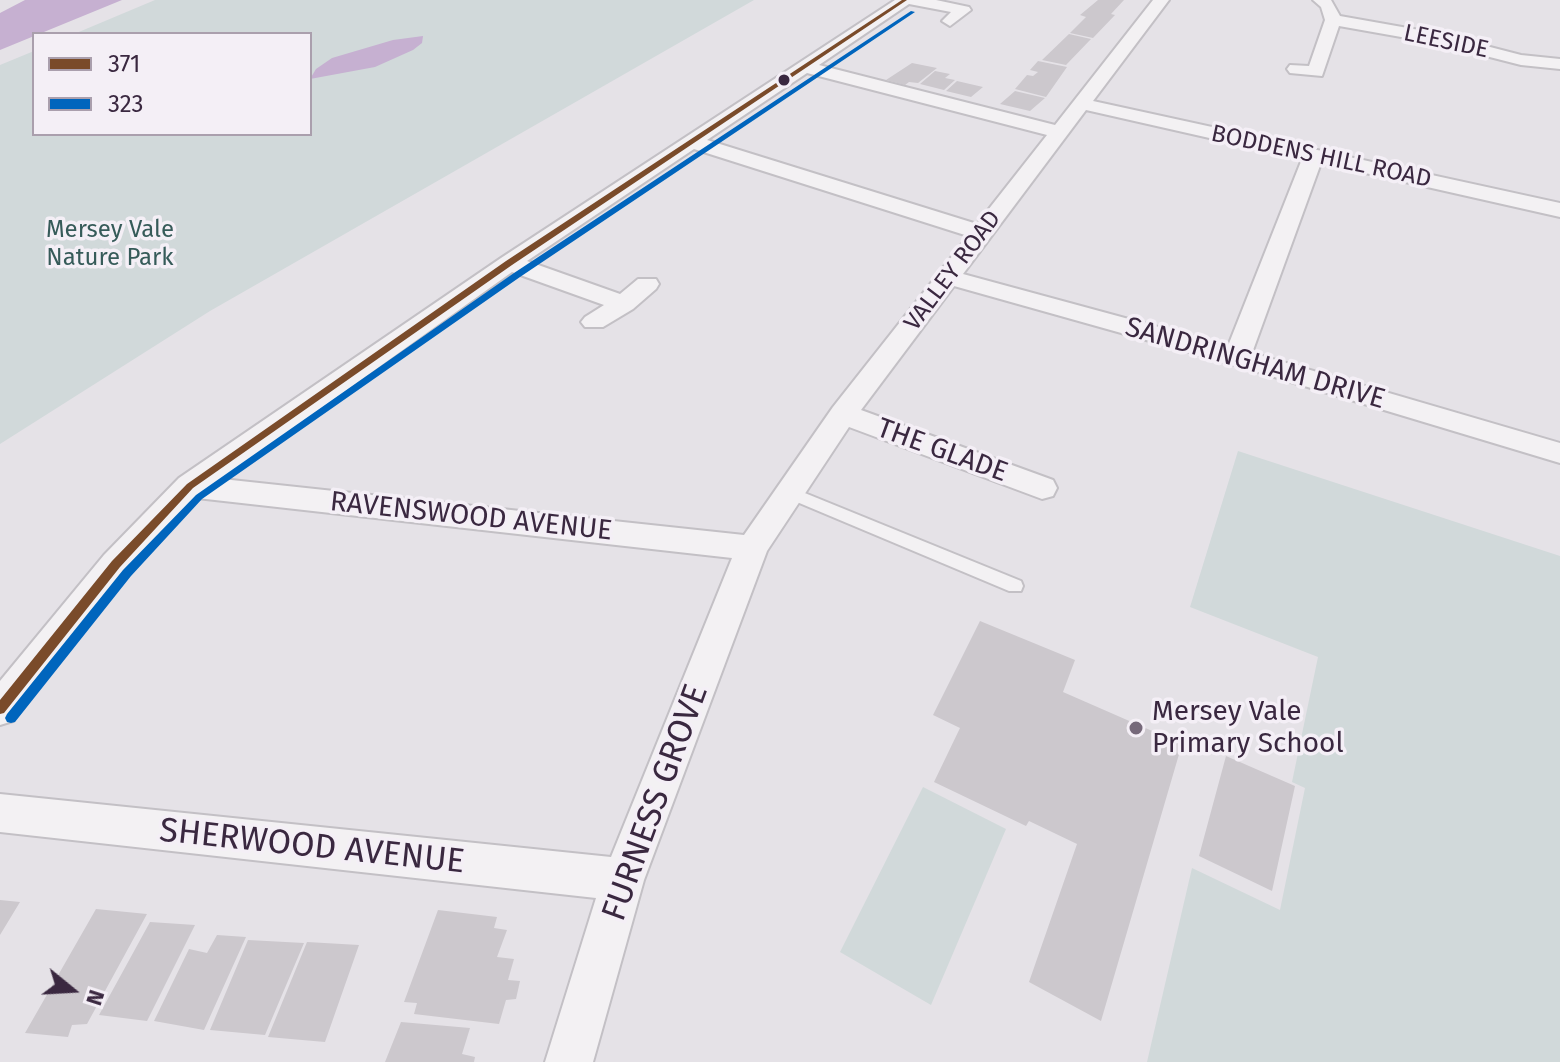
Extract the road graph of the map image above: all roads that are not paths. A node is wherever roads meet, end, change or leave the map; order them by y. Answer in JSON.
{"nodes":[{"id":1,"x":905,"y":0,"type":"edge"},
{"id":2,"x":912,"y":0,"type":"edge"},
{"id":3,"x":1161,"y":0,"type":"edge"},
{"id":4,"x":1321,"y":0,"type":"edge"},
{"id":5,"x":1333,"y":20,"type":"junction"},
{"id":6,"x":950,"y":21,"type":"dead end"},
{"id":7,"x":1560,"y":64,"type":"edge"},
{"id":8,"x":805,"y":67,"type":"junction"},
{"id":9,"x":1296,"y":69,"type":"dead end"},
{"id":10,"x":1082,"y":104,"type":"junction"},
{"id":11,"x":1060,"y":132,"type":"junction"},
{"id":12,"x":691,"y":142,"type":"junction"},
{"id":13,"x":1313,"y":156,"type":"junction"},
{"id":14,"x":1560,"y":210,"type":"edge"},
{"id":15,"x":981,"y":233,"type":"junction"},
{"id":16,"x":509,"y":263,"type":"junction"},
{"id":17,"x":949,"y":277,"type":"junction"},
{"id":18,"x":647,"y":284,"type":"dead end"},
{"id":19,"x":624,"y":304,"type":"junction"},
{"id":20,"x":594,"y":322,"type":"dead end"},
{"id":21,"x":1237,"y":357,"type":"junction"},
{"id":22,"x":843,"y":414,"type":"junction"},
{"id":23,"x":1560,"y":453,"type":"edge"},
{"id":24,"x":190,"y":486,"type":"junction"},
{"id":25,"x":1042,"y":488,"type":"dead end"},
{"id":26,"x":790,"y":493,"type":"junction"},
{"id":27,"x":752,"y":548,"type":"junction"},
{"id":28,"x":1015,"y":586,"type":"dead end"},
{"id":29,"x":0,"y":709,"type":"edge"},
{"id":30,"x":0,"y":813,"type":"edge"},
{"id":31,"x":623,"y":880,"type":"junction"},
{"id":32,"x":569,"y":1062,"type":"edge"}],
"edges":[{"from":1,"to":8,"type":"street"},
{"from":2,"to":6,"type":"street"},
{"from":3,"to":10,"type":"street","name":"VALLEY ROAD"},
{"from":4,"to":5,"type":"street"},
{"from":5,"to":7,"type":"street","name":"LEESIDE"},
{"from":5,"to":9,"type":"street"},
{"from":8,"to":11,"type":"street"},
{"from":8,"to":12,"type":"street"},
{"from":10,"to":11,"type":"street","name":"VALLEY ROAD"},
{"from":10,"to":13,"type":"street","name":"BODDENS HILL ROAD"},
{"from":11,"to":15,"type":"street","name":"VALLEY ROAD"},
{"from":12,"to":15,"type":"street"},
{"from":12,"to":16,"type":"street"},
{"from":13,"to":14,"type":"street","name":"BODDENS HILL ROAD"},
{"from":13,"to":21,"type":"street"},
{"from":15,"to":17,"type":"street","name":"VALLEY ROAD"},
{"from":16,"to":19,"type":"street"},
{"from":16,"to":24,"type":"street"},
{"from":17,"to":21,"type":"street","name":"SANDRINGHAM DRIVE"},
{"from":17,"to":22,"type":"street","name":"VALLEY ROAD"},
{"from":18,"to":19,"type":"street"},
{"from":19,"to":20,"type":"street"},
{"from":21,"to":23,"type":"street","name":"SANDRINGHAM DRIVE"},
{"from":22,"to":25,"type":"street","name":"THE GLADE"},
{"from":22,"to":26,"type":"street","name":"VALLEY ROAD"},
{"from":24,"to":27,"type":"street","name":"RAVENSWOOD AVENUE"},
{"from":24,"to":29,"type":"street"},
{"from":26,"to":27,"type":"street","name":"VALLEY ROAD"},
{"from":26,"to":28,"type":"lane"},
{"from":27,"to":31,"type":"street","name":"FURNESS GROVE"},
{"from":30,"to":31,"type":"street","name":"SHERWOOD AVENUE"},
{"from":31,"to":32,"type":"street","name":"FURNESS GROVE"}]}
